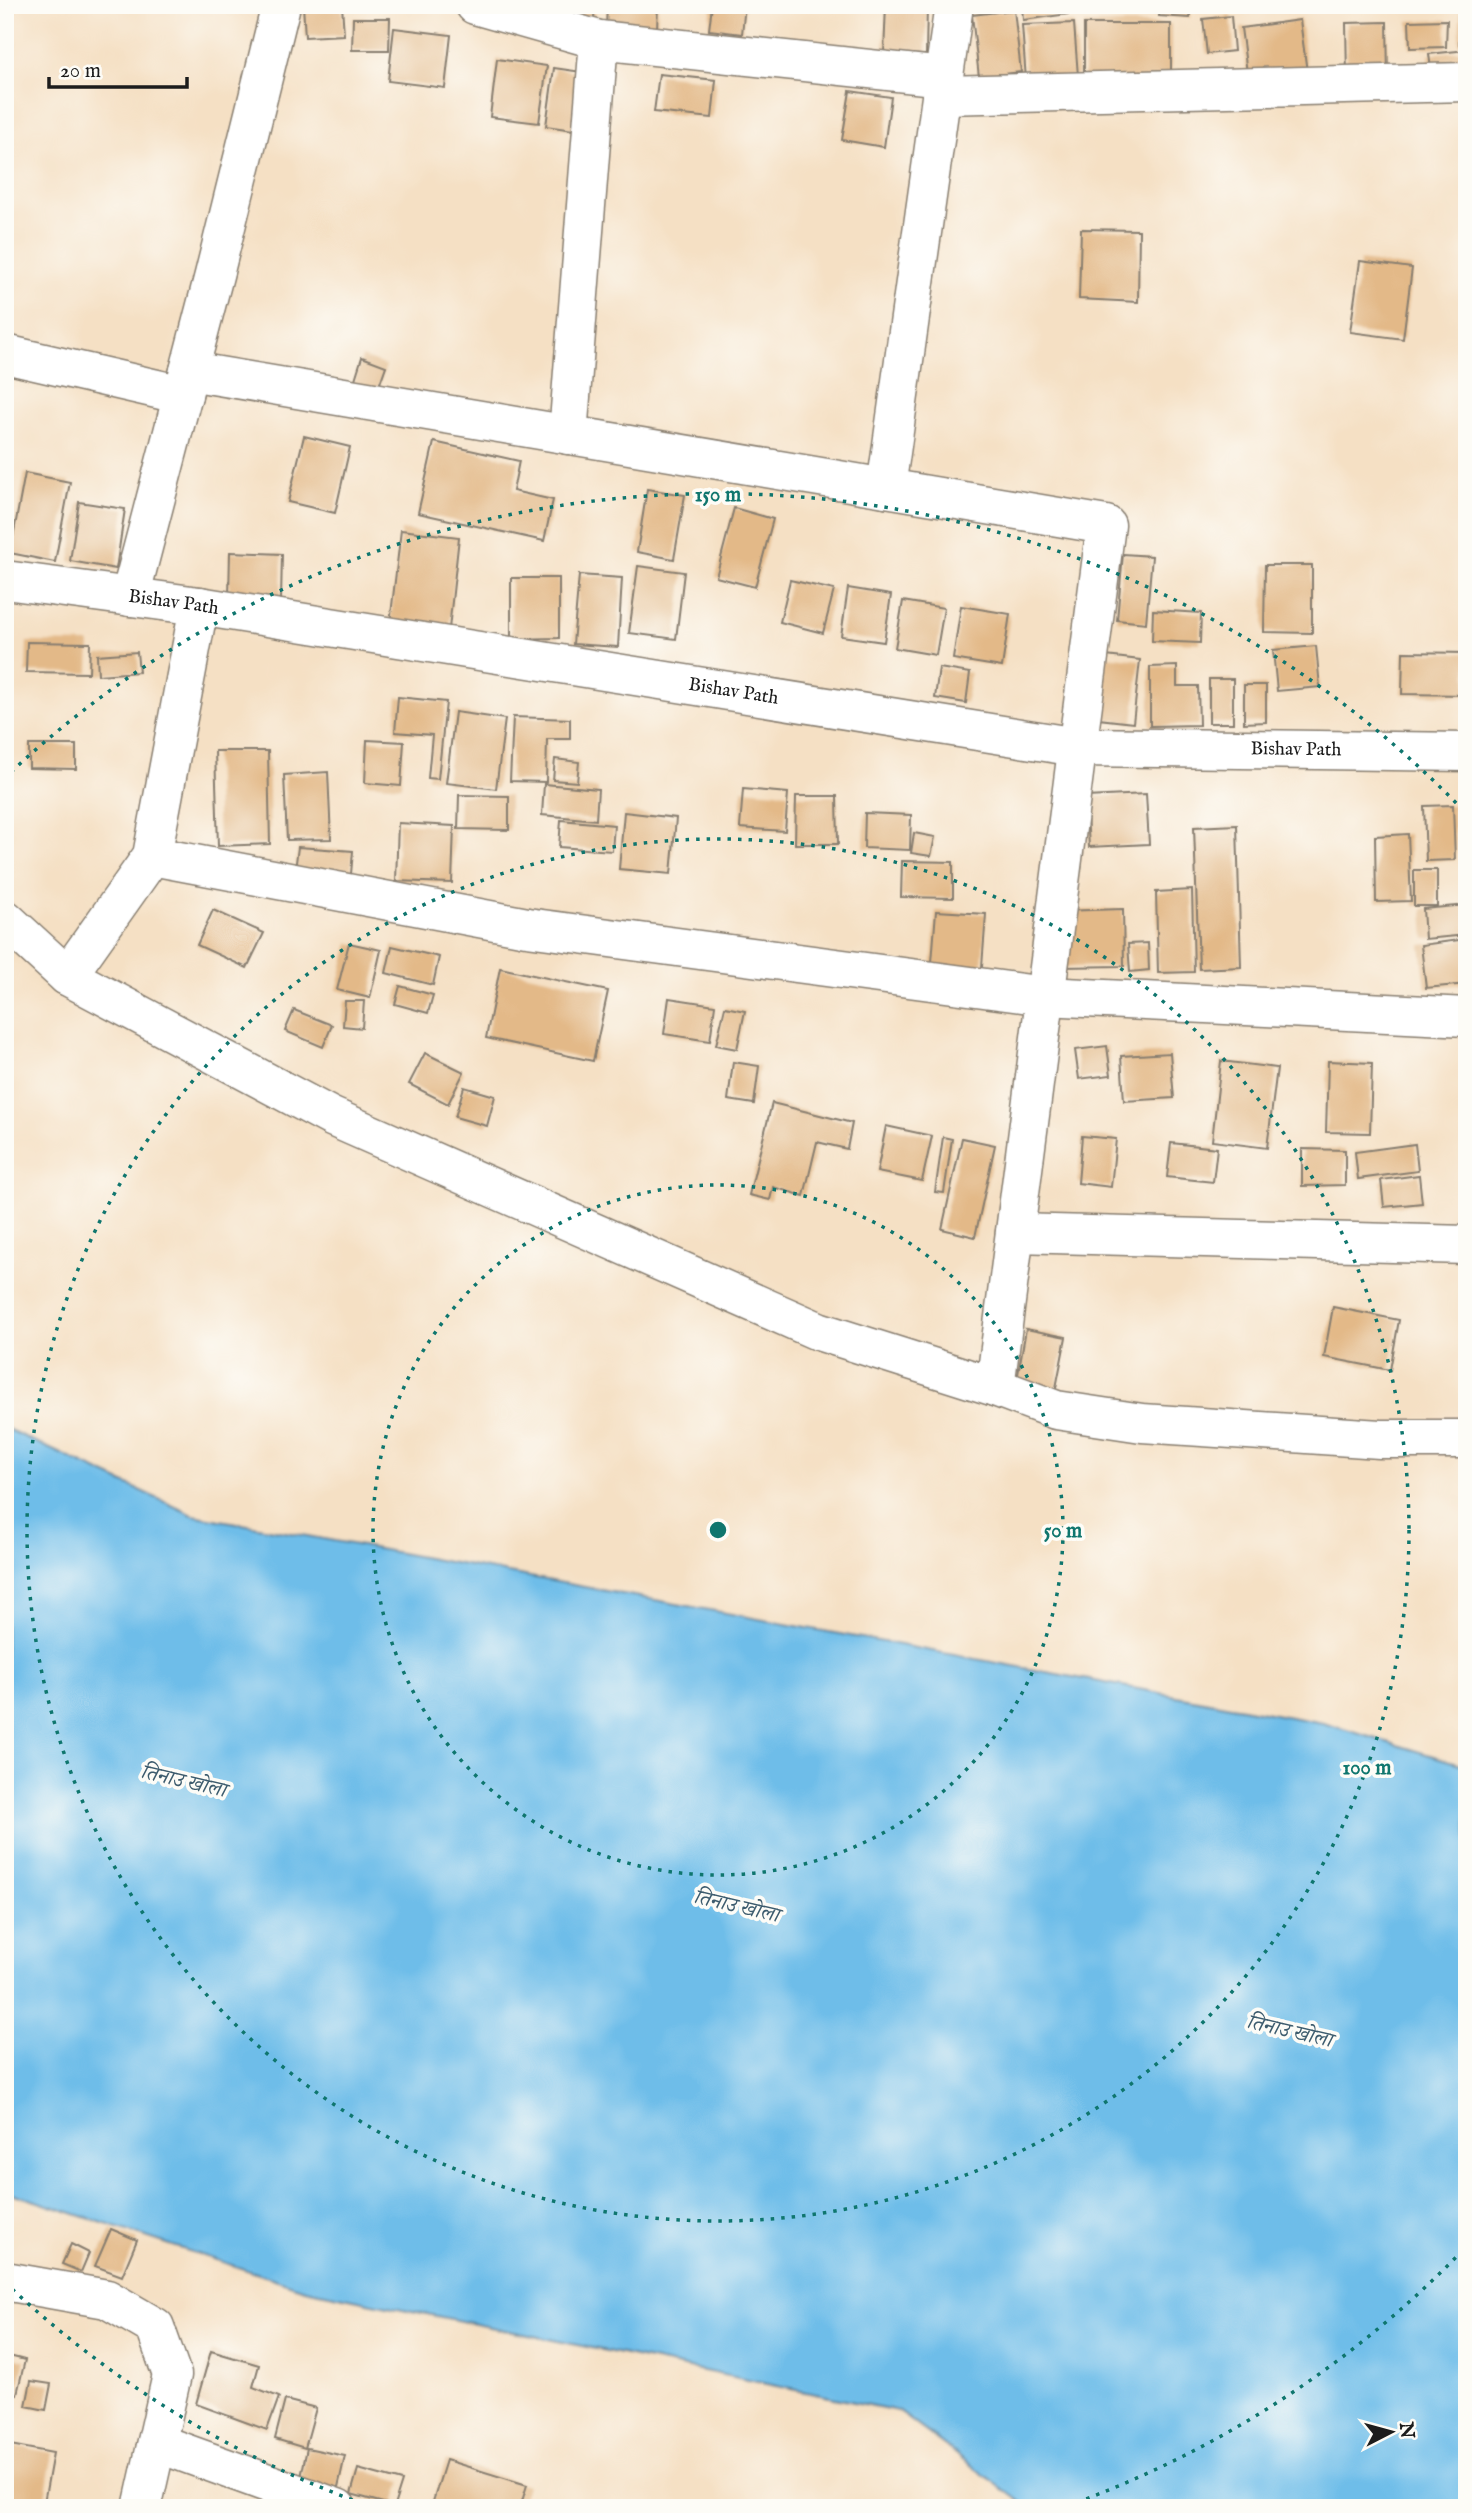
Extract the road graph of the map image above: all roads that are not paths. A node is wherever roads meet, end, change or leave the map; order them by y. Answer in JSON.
{"nodes":[{"id":1,"x":281,"y":5,"type":"edge"},
{"id":2,"x":475,"y":5,"type":"edge"},
{"id":3,"x":954,"y":5,"type":"edge"},
{"id":4,"x":599,"y":40,"type":"junction"},
{"id":5,"x":1467,"y":82,"type":"edge"},
{"id":6,"x":943,"y":86,"type":"junction"},
{"id":7,"x":5,"y":354,"type":"edge"},
{"id":8,"x":186,"y":383,"type":"junction"},
{"id":9,"x":568,"y":435,"type":"junction"},
{"id":10,"x":886,"y":488,"type":"junction"},
{"id":11,"x":5,"y":580,"type":"edge"},
{"id":12,"x":130,"y":597,"type":"junction"},
{"id":13,"x":199,"y":606,"type":"junction"},
{"id":14,"x":1077,"y":747,"type":"junction"},
{"id":15,"x":1467,"y":752,"type":"edge"},
{"id":16,"x":152,"y":856,"type":"junction"},
{"id":17,"x":5,"y":919,"type":"edge"},
{"id":18,"x":67,"y":976,"type":"junction"},
{"id":19,"x":1045,"y":996,"type":"junction"},
{"id":20,"x":1467,"y":1017,"type":"edge"},
{"id":21,"x":1015,"y":1233,"type":"junction"},
{"id":22,"x":1467,"y":1245,"type":"edge"},
{"id":23,"x":995,"y":1387,"type":"junction"},
{"id":24,"x":1467,"y":1439,"type":"edge"},
{"id":25,"x":5,"y":2281,"type":"edge"},
{"id":26,"x":157,"y":2443,"type":"junction"},
{"id":27,"x":142,"y":2508,"type":"edge"},
{"id":28,"x":337,"y":2508,"type":"edge"}],
"edges":[{"from":1,"to":8,"type":"street"},
{"from":2,"to":4,"type":"street"},
{"from":3,"to":6,"type":"street"},
{"from":4,"to":6,"type":"street"},
{"from":4,"to":9,"type":"street"},
{"from":5,"to":6,"type":"street"},
{"from":6,"to":10,"type":"street"},
{"from":7,"to":8,"type":"street"},
{"from":8,"to":9,"type":"street"},
{"from":8,"to":12,"type":"street"},
{"from":9,"to":10,"type":"street"},
{"from":10,"to":14,"type":"street"},
{"from":11,"to":12,"type":"street","name":"Bishav Path"},
{"from":12,"to":13,"type":"street","name":"Bishav Path"},
{"from":13,"to":14,"type":"street","name":"Bishav Path"},
{"from":13,"to":16,"type":"street"},
{"from":14,"to":15,"type":"street","name":"Bishav Path"},
{"from":14,"to":19,"type":"street"},
{"from":16,"to":18,"type":"street"},
{"from":16,"to":19,"type":"street"},
{"from":17,"to":18,"type":"street"},
{"from":18,"to":23,"type":"street"},
{"from":19,"to":20,"type":"street"},
{"from":19,"to":21,"type":"street"},
{"from":21,"to":22,"type":"street"},
{"from":21,"to":23,"type":"street"},
{"from":23,"to":24,"type":"street"},
{"from":25,"to":26,"type":"street"},
{"from":26,"to":27,"type":"street"},
{"from":26,"to":28,"type":"street"}]}
